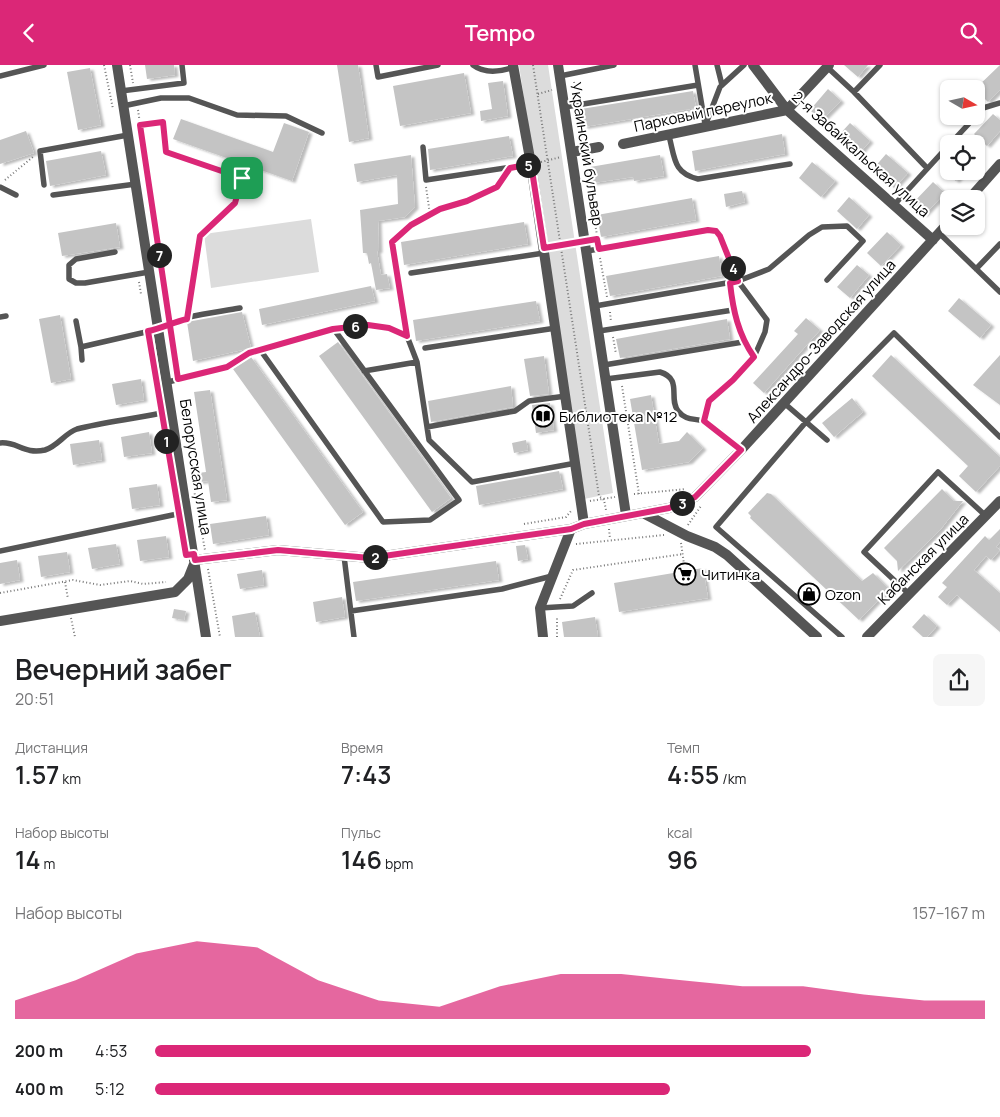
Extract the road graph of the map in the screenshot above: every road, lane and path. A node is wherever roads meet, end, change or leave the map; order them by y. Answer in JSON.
{"nodes":[{"id":1,"x":44,"y":65,"type":"edge"},
{"id":2,"x":104,"y":65,"type":"edge"},
{"id":3,"x":117,"y":65,"type":"edge"},
{"id":4,"x":130,"y":65,"type":"edge"},
{"id":5,"x":182,"y":65,"type":"edge"},
{"id":6,"x":376,"y":65,"type":"edge"},
{"id":7,"x":438,"y":65,"type":"edge"},
{"id":8,"x":473,"y":65,"type":"edge"},
{"id":9,"x":533,"y":65,"type":"edge"},
{"id":10,"x":558,"y":65,"type":"edge"},
{"id":11,"x":614,"y":65,"type":"edge"},
{"id":12,"x":695,"y":65,"type":"edge"},
{"id":13,"x":717,"y":65,"type":"edge"},
{"id":14,"x":744,"y":65,"type":"edge"},
{"id":15,"x":753,"y":65,"type":"edge"},
{"id":16,"x":880,"y":65,"type":"edge"},
{"id":17,"x":513,"y":66,"type":"edge"},
{"id":18,"x":828,"y":66,"type":"edge"},
{"id":19,"x":572,"y":73,"type":"junction"},
{"id":20,"x":0,"y":76,"type":"edge"},
{"id":21,"x":560,"y":76,"type":"junction"},
{"id":22,"x":698,"y":85,"type":"junction"},
{"id":23,"x":722,"y":85,"type":"junction"},
{"id":24,"x":134,"y":89,"type":"junction"},
{"id":25,"x":121,"y":91,"type":"junction"},
{"id":26,"x":854,"y":92,"type":"junction"},
{"id":27,"x":137,"y":103,"type":"junction"},
{"id":28,"x":1000,"y":103,"type":"edge"},
{"id":29,"x":577,"y":105,"type":"junction"},
{"id":30,"x":123,"y":106,"type":"junction"},
{"id":31,"x":565,"y":107,"type":"junction"},
{"id":32,"x":985,"y":107,"type":"edge"},
{"id":33,"x":113,"y":110,"type":"dead end"},
{"id":34,"x":787,"y":110,"type":"junction"},
{"id":35,"x":140,"y":125,"type":"junction"},
{"id":36,"x":967,"y":125,"type":"edge"},
{"id":37,"x":705,"y":126,"type":"junction"},
{"id":38,"x":127,"y":131,"type":"junction"},
{"id":39,"x":322,"y":133,"type":"dead end"},
{"id":40,"x":958,"y":135,"type":"edge"},
{"id":41,"x":669,"y":136,"type":"junction"},
{"id":42,"x":623,"y":144,"type":"dead end"},
{"id":43,"x":423,"y":147,"type":"dead end"},
{"id":44,"x":599,"y":147,"type":"dead end"},
{"id":45,"x":583,"y":150,"type":"junction"},
{"id":46,"x":40,"y":151,"type":"junction"},
{"id":47,"x":572,"y":153,"type":"junction"},
{"id":48,"x":940,"y":154,"type":"edge"},
{"id":49,"x":548,"y":160,"type":"junction"},
{"id":50,"x":531,"y":164,"type":"junction"},
{"id":51,"x":790,"y":164,"type":"dead end"},
{"id":52,"x":1000,"y":164,"type":"edge"},
{"id":53,"x":248,"y":165,"type":"dead end"},
{"id":54,"x":510,"y":168,"type":"junction"},
{"id":55,"x":927,"y":168,"type":"junction"},
{"id":56,"x":242,"y":178,"type":"junction"},
{"id":57,"x":426,"y":180,"type":"junction"},
{"id":58,"x":44,"y":185,"type":"dead end"},
{"id":59,"x":136,"y":185,"type":"junction"},
{"id":60,"x":1,"y":187,"type":"edge"},
{"id":61,"x":977,"y":190,"type":"edge"},
{"id":62,"x":16,"y":195,"type":"dead end"},
{"id":63,"x":53,"y":195,"type":"dead end"},
{"id":64,"x":894,"y":205,"type":"junction"},
{"id":65,"x":430,"y":214,"type":"junction"},
{"id":66,"x":411,"y":225,"type":"joint"},
{"id":67,"x":940,"y":232,"type":"edge"},
{"id":68,"x":936,"y":236,"type":"junction"},
{"id":69,"x":597,"y":239,"type":"junction"},
{"id":70,"x":1000,"y":244,"type":"edge"},
{"id":71,"x":562,"y":245,"type":"junction"},
{"id":72,"x":586,"y":246,"type":"junction"},
{"id":73,"x":599,"y":249,"type":"junction"},
{"id":74,"x":544,"y":250,"type":"junction"},
{"id":75,"x":115,"y":252,"type":"dead end"},
{"id":76,"x":976,"y":269,"type":"junction"},
{"id":77,"x":149,"y":272,"type":"junction"},
{"id":78,"x":138,"y":273,"type":"junction"},
{"id":79,"x":411,"y":273,"type":"dead end"},
{"id":80,"x":827,"y":280,"type":"dead end"},
{"id":81,"x":738,"y":281,"type":"junction"},
{"id":82,"x":730,"y":283,"type":"junction"},
{"id":83,"x":1000,"y":292,"type":"edge"},
{"id":84,"x":143,"y":302,"type":"dead end"},
{"id":85,"x":608,"y":304,"type":"junction"},
{"id":86,"x":595,"y":306,"type":"junction"},
{"id":87,"x":240,"y":308,"type":"dead end"},
{"id":88,"x":733,"y":310,"type":"junction"},
{"id":89,"x":187,"y":319,"type":"junction"},
{"id":90,"x":76,"y":321,"type":"dead end"},
{"id":91,"x":169,"y":323,"type":"junction"},
{"id":92,"x":556,"y":328,"type":"junction"},
{"id":93,"x":159,"y":329,"type":"junction"},
{"id":94,"x":333,"y":329,"type":"junction"},
{"id":95,"x":612,"y":329,"type":"junction"},
{"id":96,"x":599,"y":331,"type":"junction"},
{"id":97,"x":407,"y":336,"type":"junction"},
{"id":98,"x":744,"y":342,"type":"junction"},
{"id":99,"x":80,"y":347,"type":"junction"},
{"id":100,"x":426,"y":348,"type":"dead end"},
{"id":101,"x":261,"y":351,"type":"junction"},
{"id":102,"x":754,"y":357,"type":"junction"},
{"id":103,"x":82,"y":359,"type":"dead end"},
{"id":104,"x":417,"y":362,"type":"junction"},
{"id":105,"x":618,"y":364,"type":"junction"},
{"id":106,"x":604,"y":365,"type":"junction"},
{"id":107,"x":364,"y":371,"type":"junction"},
{"id":108,"x":621,"y":378,"type":"junction"},
{"id":109,"x":606,"y":379,"type":"junction"},
{"id":110,"x":173,"y":381,"type":"junction"},
{"id":111,"x":566,"y":397,"type":"junction"},
{"id":112,"x":784,"y":403,"type":"junction"},
{"id":113,"x":172,"y":413,"type":"junction"},
{"id":114,"x":704,"y":421,"type":"junction"},
{"id":115,"x":806,"y":422,"type":"junction"},
{"id":116,"x":427,"y":427,"type":"junction"},
{"id":117,"x":1000,"y":437,"type":"edge"},
{"id":118,"x":827,"y":440,"type":"dead end"},
{"id":119,"x":0,"y":443,"type":"edge"},
{"id":120,"x":741,"y":450,"type":"junction"},
{"id":121,"x":576,"y":463,"type":"junction"},
{"id":122,"x":194,"y":487,"type":"dead end"},
{"id":123,"x":686,"y":489,"type":"dead end"},
{"id":124,"x":639,"y":494,"type":"junction"},
{"id":125,"x":624,"y":495,"type":"junction"},
{"id":126,"x":604,"y":500,"type":"junction"},
{"id":127,"x":582,"y":501,"type":"junction"},
{"id":128,"x":1000,"y":501,"type":"edge"},
{"id":129,"x":187,"y":512,"type":"junction"},
{"id":130,"x":643,"y":513,"type":"junction"},
{"id":131,"x":626,"y":515,"type":"junction"},
{"id":132,"x":986,"y":517,"type":"junction"},
{"id":133,"x":607,"y":519,"type":"junction"},
{"id":134,"x":584,"y":524,"type":"junction"},
{"id":135,"x":518,"y":526,"type":"dead end"},
{"id":136,"x":571,"y":529,"type":"junction"},
{"id":137,"x":610,"y":539,"type":"dead end"},
{"id":138,"x":0,"y":551,"type":"edge"},
{"id":139,"x":344,"y":556,"type":"junction"},
{"id":140,"x":195,"y":557,"type":"junction"},
{"id":141,"x":206,"y":560,"type":"junction"},
{"id":142,"x":685,"y":571,"type":"dead end"},
{"id":143,"x":552,"y":576,"type":"junction"},
{"id":144,"x":170,"y":582,"type":"dead end"},
{"id":145,"x":0,"y":593,"type":"edge"},
{"id":146,"x":592,"y":593,"type":"dead end"},
{"id":147,"x":909,"y":594,"type":"junction"},
{"id":148,"x":557,"y":607,"type":"junction"},
{"id":149,"x":540,"y":608,"type":"junction"},
{"id":150,"x":351,"y":611,"type":"junction"},
{"id":151,"x":0,"y":621,"type":"edge"},
{"id":152,"x":206,"y":637,"type":"edge"},
{"id":153,"x":220,"y":637,"type":"edge"},
{"id":154,"x":354,"y":637,"type":"edge"},
{"id":155,"x":542,"y":637,"type":"edge"},
{"id":156,"x":557,"y":637,"type":"edge"},
{"id":157,"x":817,"y":637,"type":"edge"},
{"id":158,"x":842,"y":637,"type":"edge"},
{"id":159,"x":867,"y":637,"type":"edge"}],
"edges":[{"from":1,"to":20,"type":"lane"},
{"from":2,"to":33,"type":"path"},
{"from":3,"to":25,"type":"street","name":"Белорусская улица"},
{"from":4,"to":24,"type":"path"},
{"from":5,"to":24,"type":"lane"},
{"from":6,"to":7,"type":"lane"},
{"from":8,"to":17,"type":"lane"},
{"from":9,"to":49,"type":"path"},
{"from":10,"to":21,"type":"street","name":"Украинский бульвар"},
{"from":11,"to":19,"type":"lane"},
{"from":12,"to":22,"type":"lane"},
{"from":13,"to":23,"type":"lane"},
{"from":14,"to":23,"type":"lane"},
{"from":15,"to":34,"type":"street","name":"2-я Забайкальская улица"},
{"from":16,"to":26,"type":"lane"},
{"from":17,"to":50,"type":"street"},
{"from":18,"to":26,"type":"lane"},
{"from":18,"to":34,"type":"street","name":"Парковый переулок"},
{"from":19,"to":21,"type":"lane"},
{"from":19,"to":29,"type":"path"},
{"from":21,"to":31,"type":"street","name":"Украинский бульвар"},
{"from":22,"to":29,"type":"lane"},
{"from":22,"to":37,"type":"lane"},
{"from":23,"to":37,"type":"lane"},
{"from":24,"to":25,"type":"lane"},
{"from":25,"to":30,"type":"street","name":"Белорусская улица"},
{"from":26,"to":55,"type":"lane"},
{"from":27,"to":30,"type":"lane"},
{"from":27,"to":35,"type":"path"},
{"from":27,"to":39,"type":"lane"},
{"from":28,"to":32,"type":"lane"},
{"from":29,"to":31,"type":"lane"},
{"from":29,"to":45,"type":"path"},
{"from":30,"to":38,"type":"street","name":"Белорусская улица"},
{"from":31,"to":47,"type":"street","name":"Украинский бульвар"},
{"from":34,"to":37,"type":"street","name":"Парковый переулок"},
{"from":34,"to":64,"type":"street","name":"2-я Забайкальская улица"},
{"from":35,"to":38,"type":"path"},
{"from":35,"to":56,"type":"path"},
{"from":35,"to":91,"type":"path"},
{"from":36,"to":40,"type":"lane"},
{"from":37,"to":41,"type":"street","name":"Парковый переулок"},
{"from":38,"to":46,"type":"lane"},
{"from":38,"to":59,"type":"street","name":"Белорусская улица"},
{"from":41,"to":42,"type":"street","name":"Парковый переулок"},
{"from":41,"to":51,"type":"lane"},
{"from":43,"to":57,"type":"lane"},
{"from":44,"to":45,"type":"street"},
{"from":45,"to":47,"type":"street"},
{"from":45,"to":69,"type":"path"},
{"from":46,"to":58,"type":"lane"},
{"from":46,"to":60,"type":"path"},
{"from":47,"to":49,"type":"path"},
{"from":47,"to":72,"type":"street","name":"Украинский бульвар"},
{"from":48,"to":55,"type":"lane"},
{"from":49,"to":50,"type":"path"},
{"from":49,"to":71,"type":"path"},
{"from":50,"to":54,"type":"lane"},
{"from":50,"to":74,"type":"street"},
{"from":52,"to":61,"type":"street"},
{"from":53,"to":56,"type":"path"},
{"from":54,"to":57,"type":"lane"},
{"from":54,"to":65,"type":"path"},
{"from":55,"to":64,"type":"lane"},
{"from":56,"to":89,"type":"path"},
{"from":57,"to":65,"type":"path"},
{"from":59,"to":63,"type":"lane"},
{"from":59,"to":77,"type":"street","name":"Белорусская улица"},
{"from":60,"to":62,"type":"lane"},
{"from":64,"to":68,"type":"street","name":"2-я Забайкальская улица"},
{"from":65,"to":66,"type":"path"},
{"from":66,"to":97,"type":"lane"},
{"from":67,"to":68,"type":"street","name":"Александро-Заводская улица"},
{"from":68,"to":76,"type":"lane"},
{"from":68,"to":112,"type":"street","name":"Александро-Заводская улица"},
{"from":69,"to":72,"type":"path"},
{"from":69,"to":73,"type":"path"},
{"from":70,"to":76,"type":"lane"},
{"from":71,"to":72,"type":"path"},
{"from":71,"to":74,"type":"path"},
{"from":71,"to":126,"type":"path"},
{"from":72,"to":73,"type":"lane"},
{"from":72,"to":86,"type":"street","name":"Украинский бульвар"},
{"from":73,"to":81,"type":"lane"},
{"from":73,"to":85,"type":"path"},
{"from":74,"to":79,"type":"lane"},
{"from":74,"to":92,"type":"street"},
{"from":75,"to":78,"type":"lane"},
{"from":76,"to":83,"type":"lane"},
{"from":77,"to":78,"type":"lane"},
{"from":77,"to":93,"type":"street","name":"Белорусская улица"},
{"from":78,"to":84,"type":"path"},
{"from":80,"to":81,"type":"lane"},
{"from":81,"to":82,"type":"lane"},
{"from":81,"to":102,"type":"lane"},
{"from":82,"to":85,"type":"lane"},
{"from":82,"to":88,"type":"lane"},
{"from":85,"to":86,"type":"lane"},
{"from":85,"to":95,"type":"path"},
{"from":86,"to":96,"type":"street","name":"Украинский бульвар"},
{"from":87,"to":89,"type":"lane"},
{"from":88,"to":95,"type":"lane"},
{"from":88,"to":98,"type":"lane"},
{"from":89,"to":91,"type":"lane"},
{"from":90,"to":99,"type":"lane"},
{"from":91,"to":93,"type":"lane"},
{"from":91,"to":110,"type":"path"},
{"from":92,"to":100,"type":"lane"},
{"from":92,"to":111,"type":"street"},
{"from":93,"to":99,"type":"lane"},
{"from":93,"to":110,"type":"street","name":"Белорусская улица"},
{"from":94,"to":97,"type":"lane"},
{"from":94,"to":101,"type":"lane"},
{"from":94,"to":107,"type":"lane"},
{"from":95,"to":96,"type":"lane"},
{"from":95,"to":105,"type":"path"},
{"from":96,"to":106,"type":"street","name":"Украинский бульвар"},
{"from":97,"to":104,"type":"lane"},
{"from":98,"to":102,"type":"lane"},
{"from":98,"to":105,"type":"lane"},
{"from":99,"to":103,"type":"lane"},
{"from":101,"to":107,"type":"lane"},
{"from":101,"to":110,"type":"lane"},
{"from":102,"to":114,"type":"lane"},
{"from":104,"to":107,"type":"lane"},
{"from":104,"to":116,"type":"lane"},
{"from":105,"to":106,"type":"lane"},
{"from":106,"to":109,"type":"street","name":"Украинский бульвар"},
{"from":108,"to":109,"type":"lane"},
{"from":108,"to":114,"type":"lane"},
{"from":108,"to":124,"type":"path"},
{"from":109,"to":125,"type":"street","name":"Украинский бульвар"},
{"from":110,"to":113,"type":"street","name":"Белорусская улица"},
{"from":111,"to":116,"type":"lane"},
{"from":111,"to":121,"type":"street"},
{"from":112,"to":115,"type":"lane"},
{"from":112,"to":120,"type":"street","name":"Александро-Заводская улица"},
{"from":113,"to":119,"type":"lane"},
{"from":113,"to":129,"type":"street","name":"Белорусская улица"},
{"from":114,"to":120,"type":"lane"},
{"from":115,"to":117,"type":"lane"},
{"from":115,"to":118,"type":"lane"},
{"from":115,"to":158,"type":"lane"},
{"from":116,"to":121,"type":"lane"},
{"from":120,"to":130,"type":"street","name":"Александро-Заводская улица"},
{"from":121,"to":127,"type":"street"},
{"from":122,"to":140,"type":"path"},
{"from":123,"to":124,"type":"path"},
{"from":124,"to":125,"type":"path"},
{"from":125,"to":126,"type":"path"},
{"from":125,"to":131,"type":"street","name":"Украинский бульвар"},
{"from":126,"to":127,"type":"path"},
{"from":126,"to":133,"type":"path"},
{"from":127,"to":134,"type":"street"},
{"from":127,"to":135,"type":"path"},
{"from":128,"to":132,"type":"street","name":"Кабанская улица"},
{"from":129,"to":138,"type":"lane"},
{"from":129,"to":140,"type":"street","name":"Белорусская улица"},
{"from":130,"to":131,"type":"street","name":"Александро-Заводская улица"},
{"from":130,"to":157,"type":"street"},
{"from":131,"to":133,"type":"street","name":"Александро-Заводская улица"},
{"from":132,"to":147,"type":"street","name":"Кабанская улица"},
{"from":132,"to":147,"type":"lane"},
{"from":133,"to":134,"type":"street","name":"Александро-Заводская улица"},
{"from":133,"to":137,"type":"path"},
{"from":134,"to":136,"type":"street","name":"Александро-Заводская улица"},
{"from":136,"to":139,"type":"street","name":"Александро-Заводская улица"},
{"from":136,"to":143,"type":"street"},
{"from":139,"to":141,"type":"street","name":"Александро-Заводская улица"},
{"from":139,"to":150,"type":"lane"},
{"from":140,"to":141,"type":"street","name":"Александро-Заводская улица"},
{"from":140,"to":151,"type":"street"},
{"from":140,"to":152,"type":"street","name":"Белорусская улица"},
{"from":141,"to":153,"type":"path"},
{"from":142,"to":148,"type":"path"},
{"from":143,"to":149,"type":"street"},
{"from":143,"to":150,"type":"lane"},
{"from":144,"to":145,"type":"path"},
{"from":146,"to":148,"type":"lane"},
{"from":147,"to":159,"type":"street","name":"Кабанская улица"},
{"from":148,"to":149,"type":"lane"},
{"from":148,"to":156,"type":"path"},
{"from":149,"to":155,"type":"street"},
{"from":150,"to":154,"type":"lane"}]}
